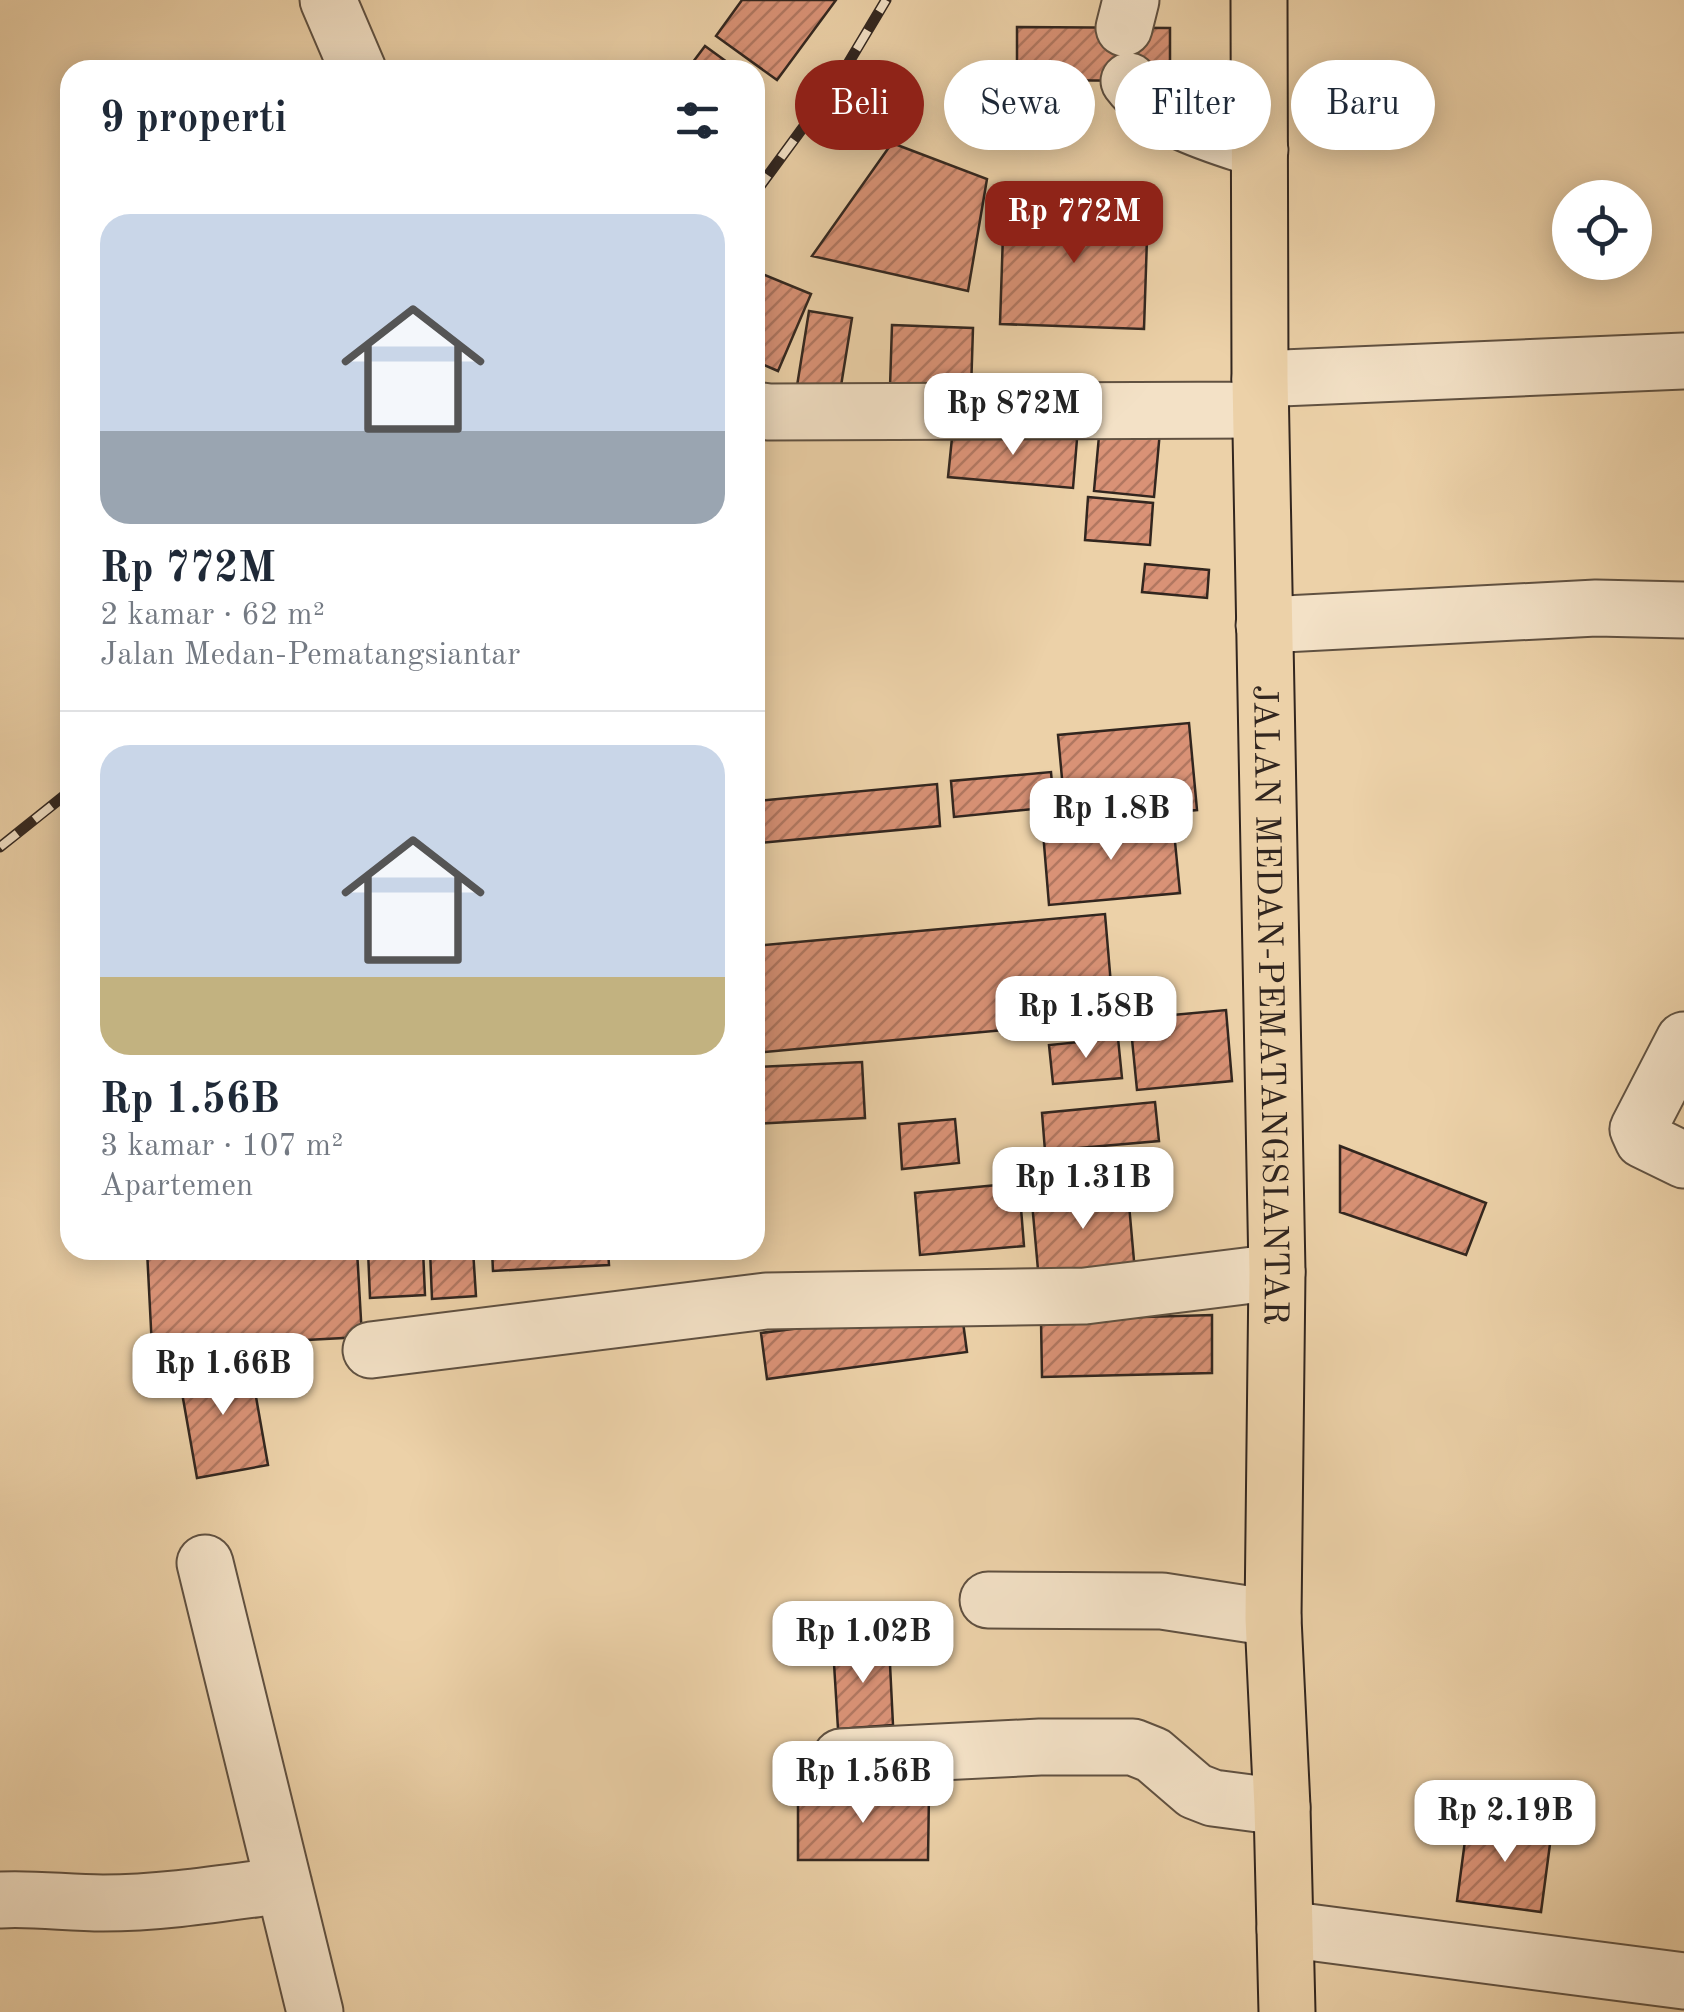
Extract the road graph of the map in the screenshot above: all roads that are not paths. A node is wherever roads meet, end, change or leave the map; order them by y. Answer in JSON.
{"nodes":[{"id":1,"x":328,"y":0,"type":"edge"},
{"id":2,"x":1260,"y":0,"type":"edge"},
{"id":3,"x":354,"y":60,"type":"edge"},
{"id":4,"x":1260,"y":60,"type":"edge"},
{"id":5,"x":1260,"y":150,"type":"edge"},
{"id":6,"x":1684,"y":361,"type":"edge"},
{"id":7,"x":1260,"y":394,"type":"junction"},
{"id":8,"x":765,"y":411,"type":"edge"},
{"id":9,"x":1684,"y":610,"type":"edge"},
{"id":10,"x":1264,"y":624,"type":"junction"},
{"id":11,"x":1684,"y":1040,"type":"edge"},
{"id":12,"x":1684,"y":1160,"type":"edge"},
{"id":13,"x":1276,"y":1272,"type":"junction"},
{"id":14,"x":371,"y":1350,"type":"dead end"},
{"id":15,"x":205,"y":1563,"type":"dead end"},
{"id":16,"x":988,"y":1600,"type":"dead end"},
{"id":17,"x":1273,"y":1618,"type":"junction"},
{"id":18,"x":841,"y":1757,"type":"dead end"},
{"id":19,"x":1282,"y":1807,"type":"junction"},
{"id":20,"x":284,"y":1885,"type":"junction"},
{"id":21,"x":0,"y":1900,"type":"edge"},
{"id":22,"x":1285,"y":1928,"type":"junction"},
{"id":23,"x":1684,"y":1982,"type":"edge"},
{"id":24,"x":314,"y":2012,"type":"edge"},
{"id":25,"x":1287,"y":2012,"type":"edge"}],
"edges":[{"from":1,"to":3,"type":"street"},
{"from":2,"to":4,"type":"highway","name":"JALAN MEDAN-PEMATANGSIANTAR"},
{"from":5,"to":7,"type":"highway","name":"JALAN MEDAN-PEMATANGSIANTAR"},
{"from":6,"to":7,"type":"street"},
{"from":7,"to":8,"type":"street"},
{"from":7,"to":10,"type":"highway","name":"JALAN MEDAN-PEMATANGSIANTAR"},
{"from":9,"to":10,"type":"street"},
{"from":10,"to":13,"type":"highway","name":"JALAN MEDAN-PEMATANGSIANTAR"},
{"from":11,"to":12,"type":"street"},
{"from":13,"to":14,"type":"street"},
{"from":13,"to":17,"type":"highway","name":"JALAN MEDAN-PEMATANGSIANTAR"},
{"from":15,"to":20,"type":"street"},
{"from":16,"to":17,"type":"street"},
{"from":17,"to":19,"type":"highway","name":"JALAN MEDAN-PEMATANGSIANTAR"},
{"from":18,"to":19,"type":"street"},
{"from":19,"to":22,"type":"highway","name":"JALAN MEDAN-PEMATANGSIANTAR"},
{"from":20,"to":21,"type":"street"},
{"from":20,"to":24,"type":"street"},
{"from":22,"to":23,"type":"street"},
{"from":22,"to":25,"type":"highway","name":"JALAN MEDAN-PEMATANGSIANTAR"}]}
